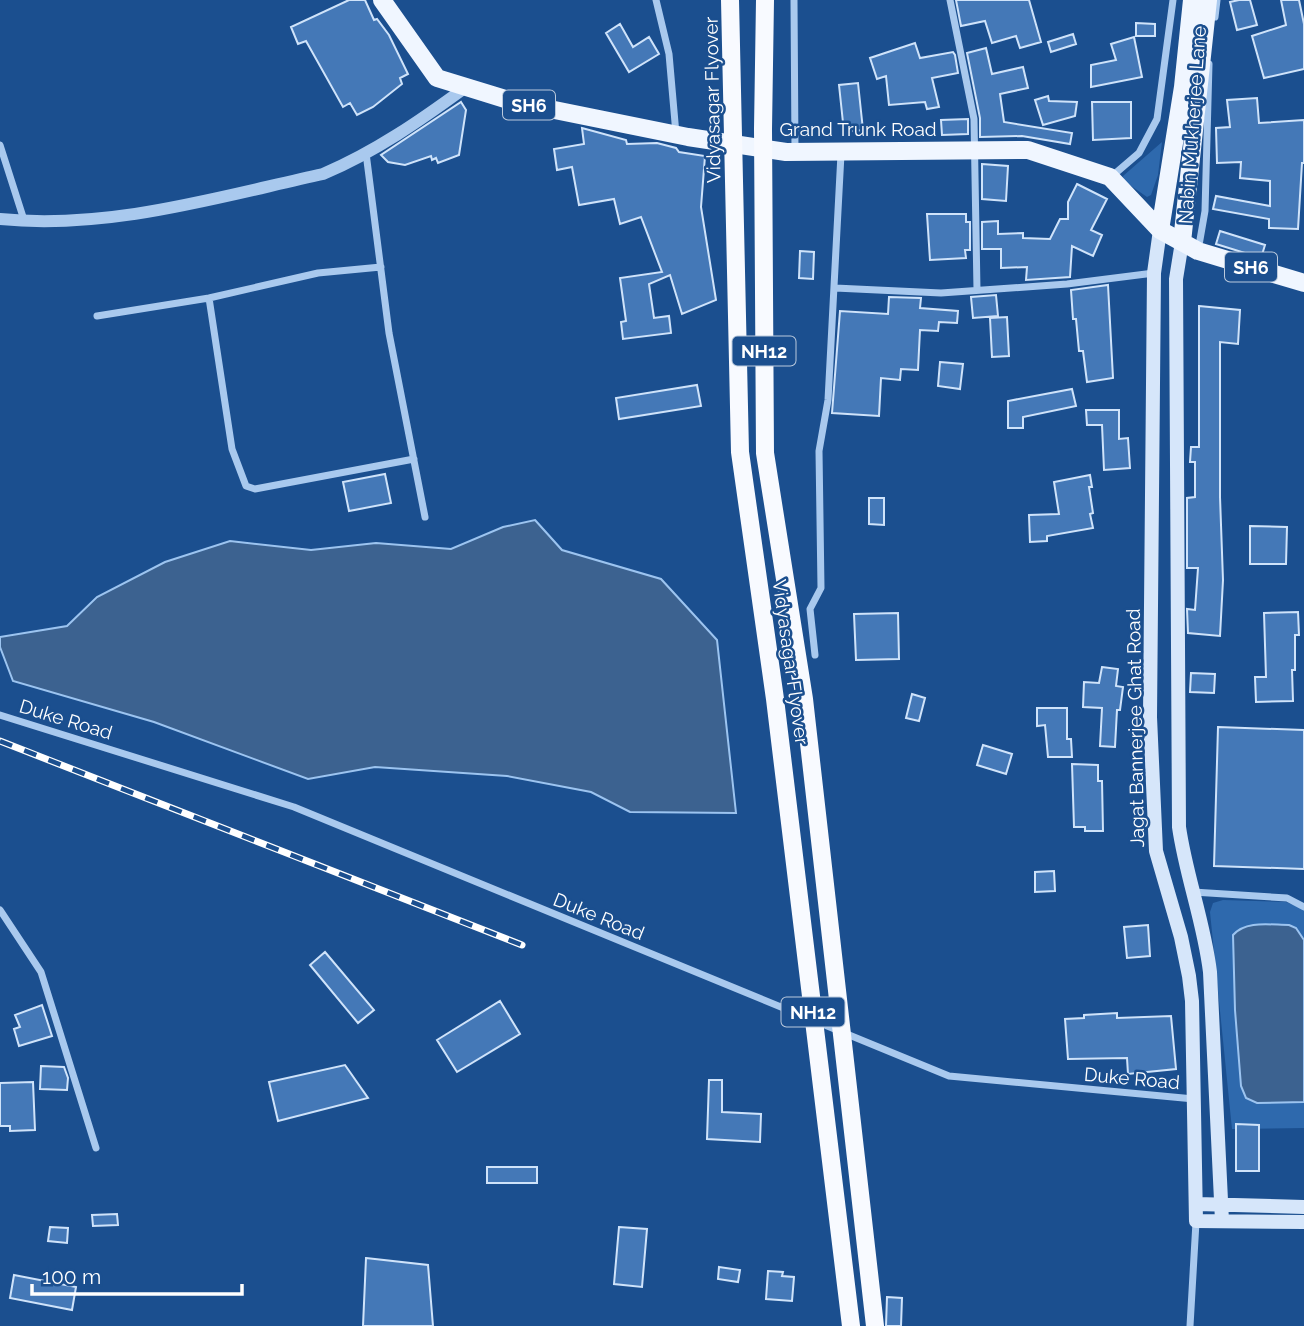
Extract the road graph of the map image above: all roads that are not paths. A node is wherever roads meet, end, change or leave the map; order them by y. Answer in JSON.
{"nodes":[{"id":1,"x":382,"y":0,"type":"edge"},
{"id":2,"x":656,"y":0,"type":"edge"},
{"id":3,"x":730,"y":0,"type":"edge"},
{"id":4,"x":765,"y":0,"type":"edge"},
{"id":5,"x":793,"y":0,"type":"edge"},
{"id":6,"x":950,"y":0,"type":"edge"},
{"id":7,"x":1173,"y":0,"type":"edge"},
{"id":8,"x":1192,"y":0,"type":"edge"},
{"id":9,"x":1208,"y":0,"type":"edge"},
{"id":10,"x":1217,"y":0,"type":"edge"},
{"id":11,"x":466,"y":87,"type":"junction"},
{"id":12,"x":676,"y":135,"type":"junction"},
{"id":13,"x":0,"y":145,"type":"edge"},
{"id":14,"x":975,"y":150,"type":"junction"},
{"id":15,"x":366,"y":153,"type":"junction"},
{"id":16,"x":795,"y":153,"type":"junction"},
{"id":17,"x":841,"y":153,"type":"junction"},
{"id":18,"x":1110,"y":177,"type":"junction"},
{"id":19,"x":0,"y":219,"type":"edge"},
{"id":20,"x":24,"y":220,"type":"junction"},
{"id":21,"x":1160,"y":230,"type":"junction"},
{"id":22,"x":1182,"y":242,"type":"junction"},
{"id":23,"x":1198,"y":251,"type":"junction"},
{"id":24,"x":381,"y":267,"type":"junction"},
{"id":25,"x":1154,"y":273,"type":"junction"},
{"id":26,"x":1304,"y":283,"type":"edge"},
{"id":27,"x":835,"y":288,"type":"junction"},
{"id":28,"x":977,"y":290,"type":"junction"},
{"id":29,"x":209,"y":298,"type":"junction"},
{"id":30,"x":97,"y":316,"type":"dead end"},
{"id":31,"x":414,"y":459,"type":"junction"},
{"id":32,"x":425,"y":517,"type":"dead end"},
{"id":33,"x":815,"y":655,"type":"dead end"},
{"id":34,"x":0,"y":715,"type":"edge"},
{"id":35,"x":1193,"y":892,"type":"junction"},
{"id":36,"x":1304,"y":907,"type":"edge"},
{"id":37,"x":0,"y":910,"type":"edge"},
{"id":38,"x":1194,"y":1099,"type":"junction"},
{"id":39,"x":96,"y":1148,"type":"dead end"},
{"id":40,"x":1197,"y":1204,"type":"junction"},
{"id":41,"x":1304,"y":1207,"type":"edge"},
{"id":42,"x":1222,"y":1213,"type":"junction"},
{"id":43,"x":1196,"y":1221,"type":"junction"},
{"id":44,"x":1304,"y":1222,"type":"edge"},
{"id":45,"x":851,"y":1326,"type":"edge"},
{"id":46,"x":875,"y":1326,"type":"edge"},
{"id":47,"x":1190,"y":1326,"type":"edge"}],
"edges":[{"from":1,"to":11,"type":"main road","name":"Grand Trunk Road","number":"SH6"},
{"from":2,"to":12,"type":"street"},
{"from":3,"to":45,"type":"highway","name":"Vidyasagar Flyover","number":"NH12","bridge":true},
{"from":4,"to":46,"type":"highway","name":"Vidyasagar Flyover","number":"NH12","bridge":true},
{"from":5,"to":16,"type":"street"},
{"from":6,"to":14,"type":"street"},
{"from":7,"to":18,"type":"street"},
{"from":8,"to":21,"type":"main road"},
{"from":9,"to":22,"type":"main road"},
{"from":10,"to":23,"type":"street","name":"Nabin Mukherjee Lane"},
{"from":11,"to":12,"type":"main road","name":"Grand Trunk Road","number":"SH6"},
{"from":11,"to":15,"type":"street"},
{"from":12,"to":16,"type":"main road","name":"Grand Trunk Road","number":"SH6"},
{"from":13,"to":20,"type":"street"},
{"from":14,"to":17,"type":"main road","name":"Grand Trunk Road","number":"SH6"},
{"from":14,"to":18,"type":"main road","name":"Grand Trunk Road","number":"SH6"},
{"from":14,"to":28,"type":"street"},
{"from":15,"to":20,"type":"street"},
{"from":15,"to":24,"type":"street"},
{"from":16,"to":17,"type":"main road","name":"Grand Trunk Road","number":"SH6"},
{"from":17,"to":27,"type":"street"},
{"from":18,"to":21,"type":"main road","name":"Grand Trunk Road","number":"SH6"},
{"from":19,"to":20,"type":"street"},
{"from":21,"to":22,"type":"main road","name":"Grand Trunk Road","number":"SH6"},
{"from":21,"to":25,"type":"main road","name":"Jagat Bannerjee Ghat Road"},
{"from":22,"to":23,"type":"main road","name":"Grand Trunk Road","number":"SH6"},
{"from":22,"to":35,"type":"main road"},
{"from":23,"to":26,"type":"main road","name":"Grand Trunk Road","number":"SH6"},
{"from":24,"to":29,"type":"street"},
{"from":24,"to":31,"type":"street"},
{"from":25,"to":28,"type":"street"},
{"from":25,"to":38,"type":"main road","name":"Jagat Bannerjee Ghat Road"},
{"from":27,"to":28,"type":"street"},
{"from":27,"to":33,"type":"street"},
{"from":29,"to":30,"type":"street"},
{"from":29,"to":31,"type":"street"},
{"from":31,"to":32,"type":"street"},
{"from":34,"to":38,"type":"street","name":"Duke Road"},
{"from":35,"to":36,"type":"street"},
{"from":35,"to":42,"type":"main road"},
{"from":37,"to":39,"type":"street"},
{"from":38,"to":40,"type":"main road","name":"Jagat Bannerjee Ghat Road"},
{"from":40,"to":42,"type":"main road"},
{"from":40,"to":43,"type":"main road","name":"Jagat Bannerjee Ghat Road"},
{"from":41,"to":42,"type":"main road"},
{"from":42,"to":43,"type":"main road"},
{"from":42,"to":44,"type":"main road"},
{"from":43,"to":47,"type":"street"}]}
